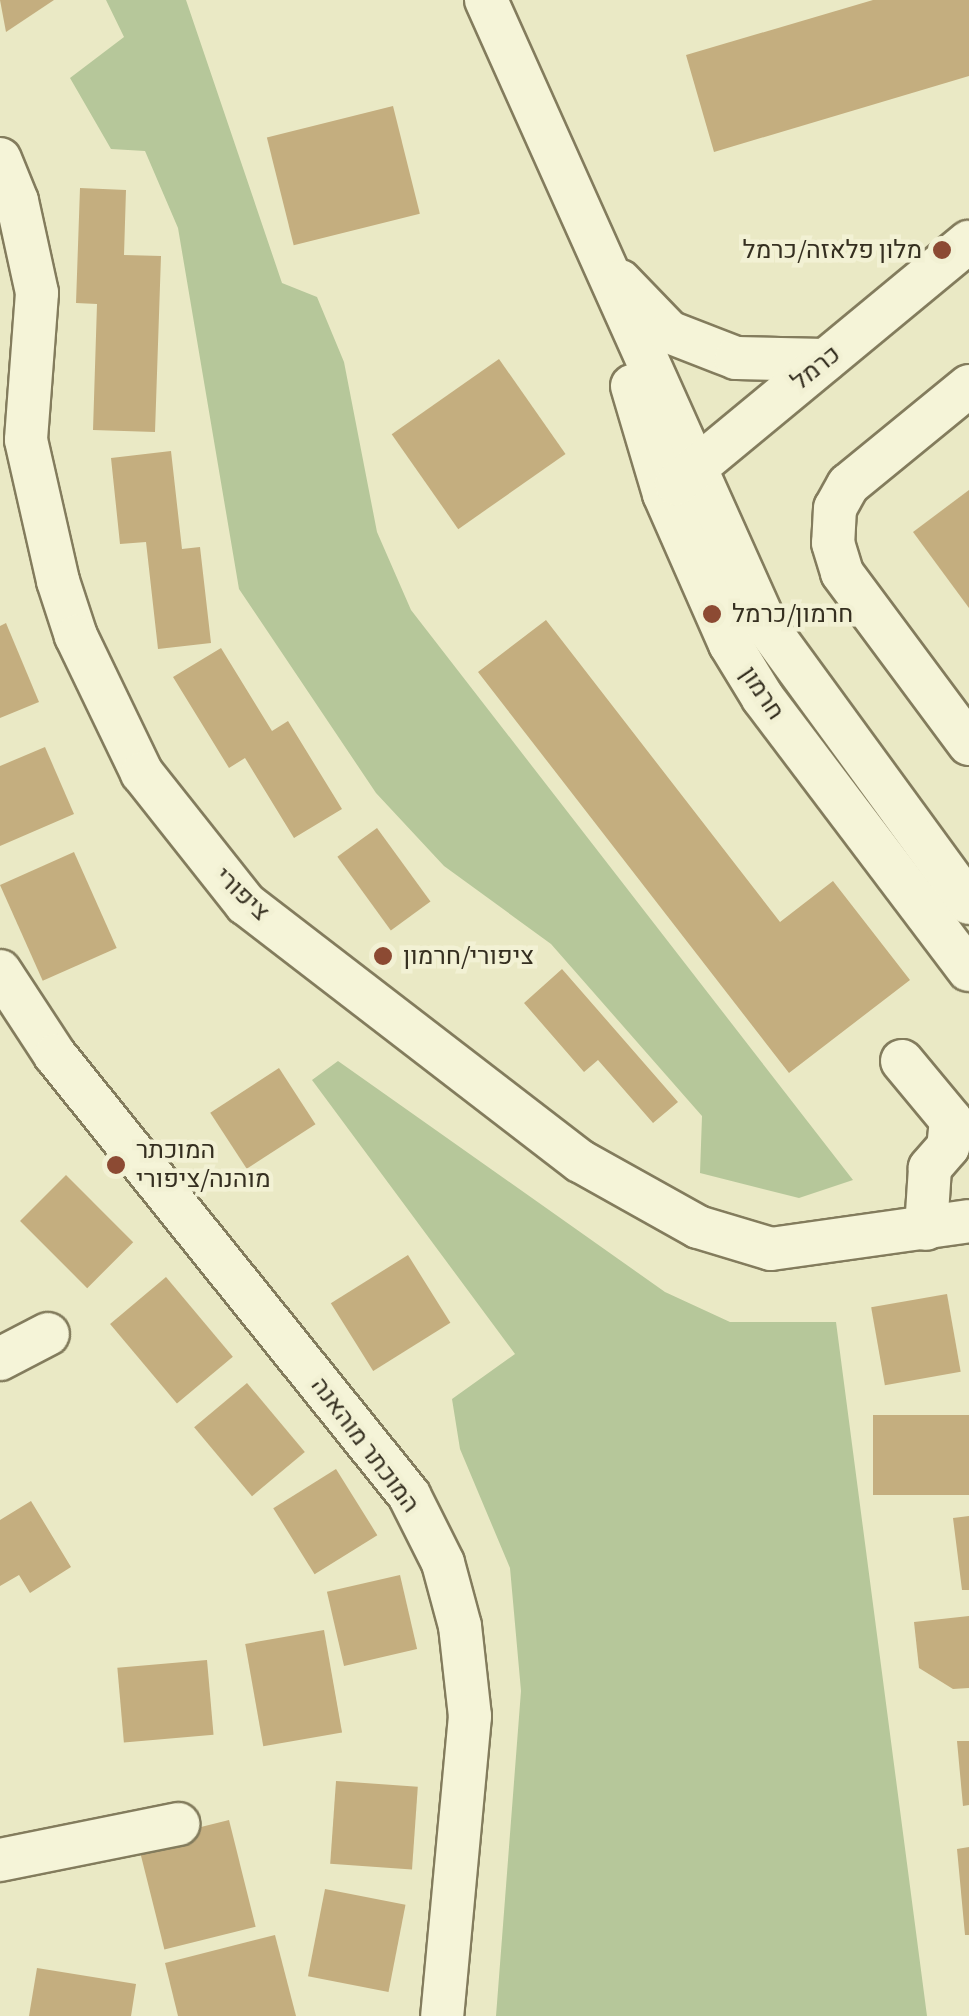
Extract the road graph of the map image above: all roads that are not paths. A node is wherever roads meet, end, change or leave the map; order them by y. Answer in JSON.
{"nodes":[{"id":1,"x":486,"y":0,"type":"edge"},
{"id":2,"x":0,"y":159,"type":"edge"},
{"id":3,"x":969,"y":242,"type":"edge"},
{"id":4,"x":599,"y":260,"type":"junction"},
{"id":5,"x":825,"y":360,"type":"junction"},
{"id":6,"x":969,"y":386,"type":"edge"},
{"id":7,"x":13,"y":450,"type":"edge"},
{"id":8,"x":679,"y":481,"type":"junction"},
{"id":9,"x":969,"y":744,"type":"edge"},
{"id":10,"x":969,"y":903,"type":"edge"},
{"id":11,"x":969,"y":970,"type":"edge"},
{"id":12,"x":0,"y":972,"type":"edge"},
{"id":13,"x":902,"y":1061,"type":"dead end"},
{"id":14,"x":969,"y":1224,"type":"edge"},
{"id":15,"x":926,"y":1229,"type":"junction"},
{"id":16,"x":48,"y":1334,"type":"dead end"},
{"id":17,"x":0,"y":1359,"type":"edge"},
{"id":18,"x":178,"y":1824,"type":"dead end"},
{"id":19,"x":0,"y":1860,"type":"edge"},
{"id":20,"x":442,"y":2016,"type":"edge"}],
"edges":[{"from":1,"to":4,"type":"street","name":"חרמון"},
{"from":2,"to":7,"type":"street","name":"ציפורי"},
{"from":3,"to":5,"type":"street","name":"כרמל"},
{"from":4,"to":5,"type":"street"},
{"from":4,"to":8,"type":"street","name":"חרמון"},
{"from":5,"to":8,"type":"street","name":"כרמל"},
{"from":6,"to":9,"type":"street"},
{"from":7,"to":15,"type":"street","name":"ציפורי"},
{"from":8,"to":10,"type":"street","name":"חרמון"},
{"from":8,"to":11,"type":"street","name":"חרמון"},
{"from":12,"to":20,"type":"street","name":"המוכתר מוהאנה"},
{"from":13,"to":15,"type":"street"},
{"from":14,"to":15,"type":"street","name":"ציפורי"},
{"from":16,"to":17,"type":"street"},
{"from":18,"to":19,"type":"street"}]}
